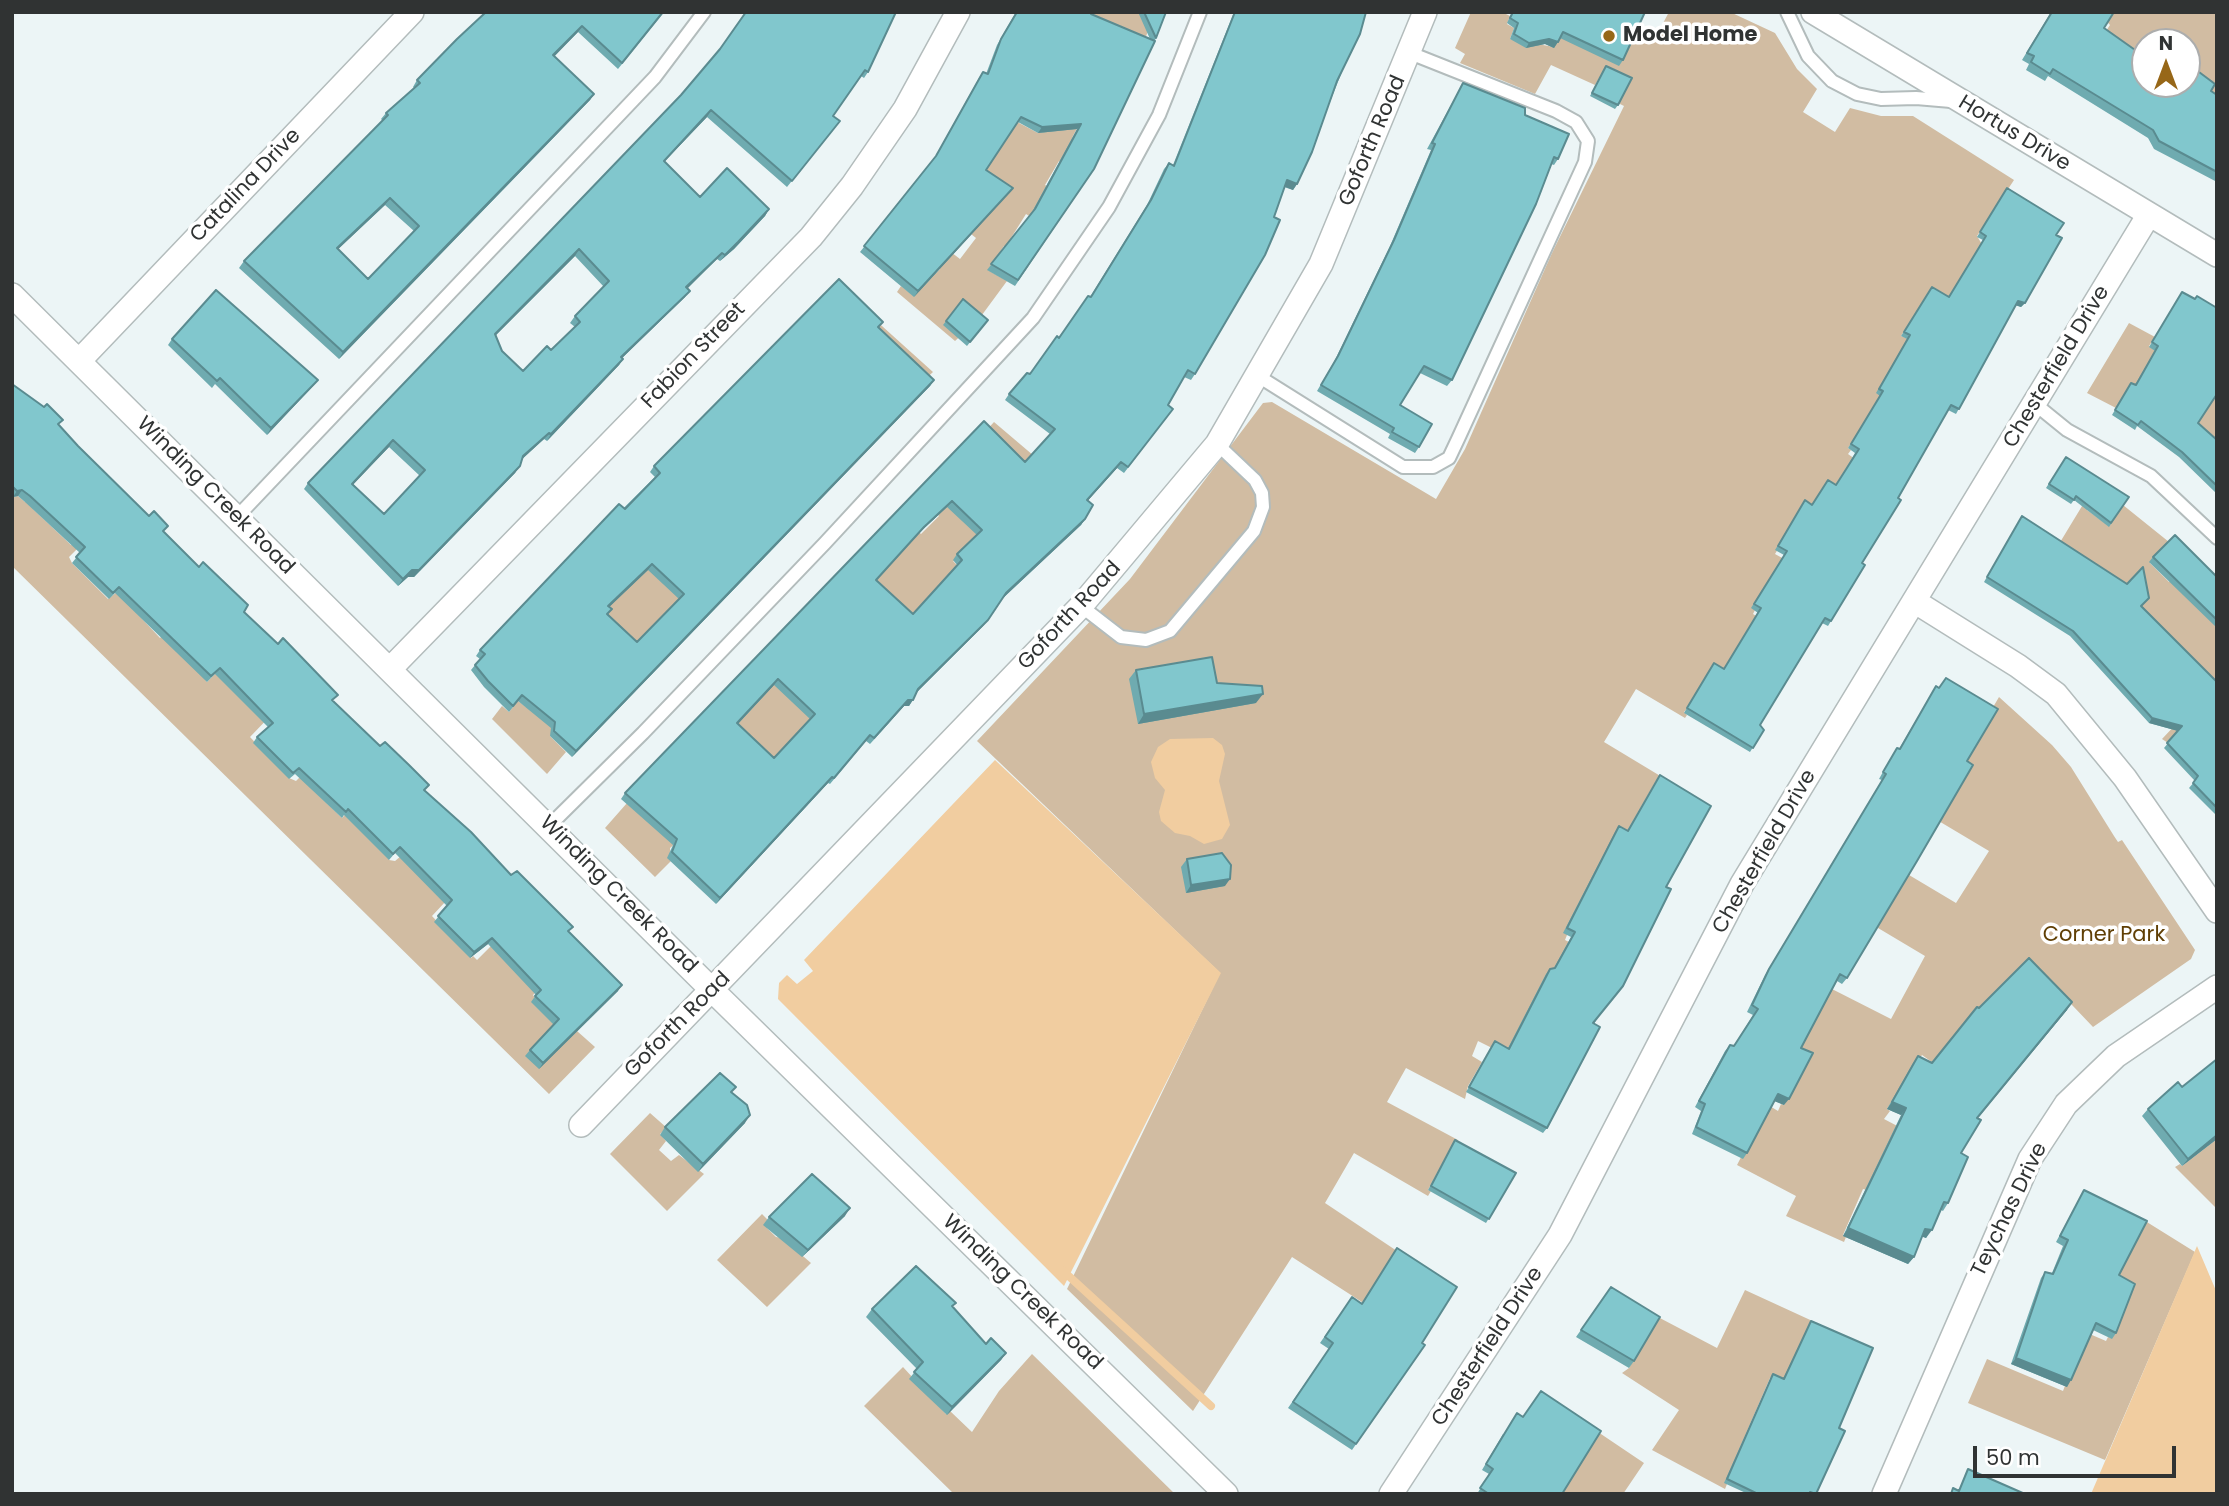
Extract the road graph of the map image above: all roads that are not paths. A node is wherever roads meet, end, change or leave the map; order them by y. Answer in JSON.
{"nodes":[{"id":1,"x":412,"y":12,"type":"edge"},
{"id":2,"x":704,"y":12,"type":"edge"},
{"id":3,"x":958,"y":12,"type":"edge"},
{"id":4,"x":1200,"y":12,"type":"edge"},
{"id":5,"x":1425,"y":12,"type":"edge"},
{"id":6,"x":1787,"y":12,"type":"edge"},
{"id":7,"x":1813,"y":12,"type":"edge"},
{"id":8,"x":1410,"y":53,"type":"junction"},
{"id":9,"x":1962,"y":103,"type":"junction"},
{"id":10,"x":2148,"y":216,"type":"junction"},
{"id":11,"x":2217,"y":255,"type":"edge"},
{"id":12,"x":12,"y":295,"type":"edge"},
{"id":13,"x":80,"y":360,"type":"junction"},
{"id":14,"x":1258,"y":376,"type":"junction"},
{"id":15,"x":2035,"y":404,"type":"junction"},
{"id":16,"x":1217,"y":444,"type":"junction"},
{"id":17,"x":236,"y":518,"type":"junction"},
{"id":18,"x":2217,"y":538,"type":"edge"},
{"id":19,"x":1914,"y":601,"type":"junction"},
{"id":20,"x":1081,"y":606,"type":"junction"},
{"id":21,"x":390,"y":669,"type":"junction"},
{"id":22,"x":549,"y":825,"type":"junction"},
{"id":23,"x":2217,"y":911,"type":"edge"},
{"id":24,"x":2217,"y":987,"type":"edge"},
{"id":25,"x":712,"y":990,"type":"junction"},
{"id":26,"x":581,"y":1125,"type":"dead end"},
{"id":27,"x":1226,"y":1494,"type":"edge"},
{"id":28,"x":1391,"y":1494,"type":"edge"},
{"id":29,"x":1884,"y":1494,"type":"edge"}],
"edges":[{"from":1,"to":13,"type":"street","name":"Catalina Drive"},
{"from":2,"to":17,"type":"lane"},
{"from":3,"to":21,"type":"street","name":"Fabion Street"},
{"from":4,"to":22,"type":"lane"},
{"from":5,"to":8,"type":"street","name":"Goforth Road"},
{"from":6,"to":9,"type":"lane"},
{"from":7,"to":9,"type":"street","name":"Hortus Drive"},
{"from":8,"to":14,"type":"street","name":"Goforth Road"},
{"from":8,"to":14,"type":"lane"},
{"from":9,"to":10,"type":"street","name":"Hortus Drive"},
{"from":10,"to":11,"type":"street","name":"Hortus Drive"},
{"from":10,"to":15,"type":"street","name":"Chesterfield Drive"},
{"from":12,"to":13,"type":"street","name":"Winding Creek Road"},
{"from":13,"to":17,"type":"street","name":"Winding Creek Road"},
{"from":14,"to":16,"type":"street","name":"Goforth Road"},
{"from":15,"to":18,"type":"lane"},
{"from":15,"to":19,"type":"street","name":"Chesterfield Drive"},
{"from":16,"to":20,"type":"street","name":"Goforth Road"},
{"from":16,"to":20,"type":"lane"},
{"from":17,"to":21,"type":"street","name":"Winding Creek Road"},
{"from":19,"to":23,"type":"street"},
{"from":19,"to":28,"type":"street","name":"Chesterfield Drive"},
{"from":20,"to":25,"type":"street","name":"Goforth Road"},
{"from":21,"to":22,"type":"street","name":"Winding Creek Road"},
{"from":22,"to":25,"type":"street","name":"Winding Creek Road"},
{"from":24,"to":29,"type":"street","name":"Teychas Drive"},
{"from":25,"to":26,"type":"street","name":"Goforth Road"},
{"from":25,"to":27,"type":"street","name":"Winding Creek Road"}]}
